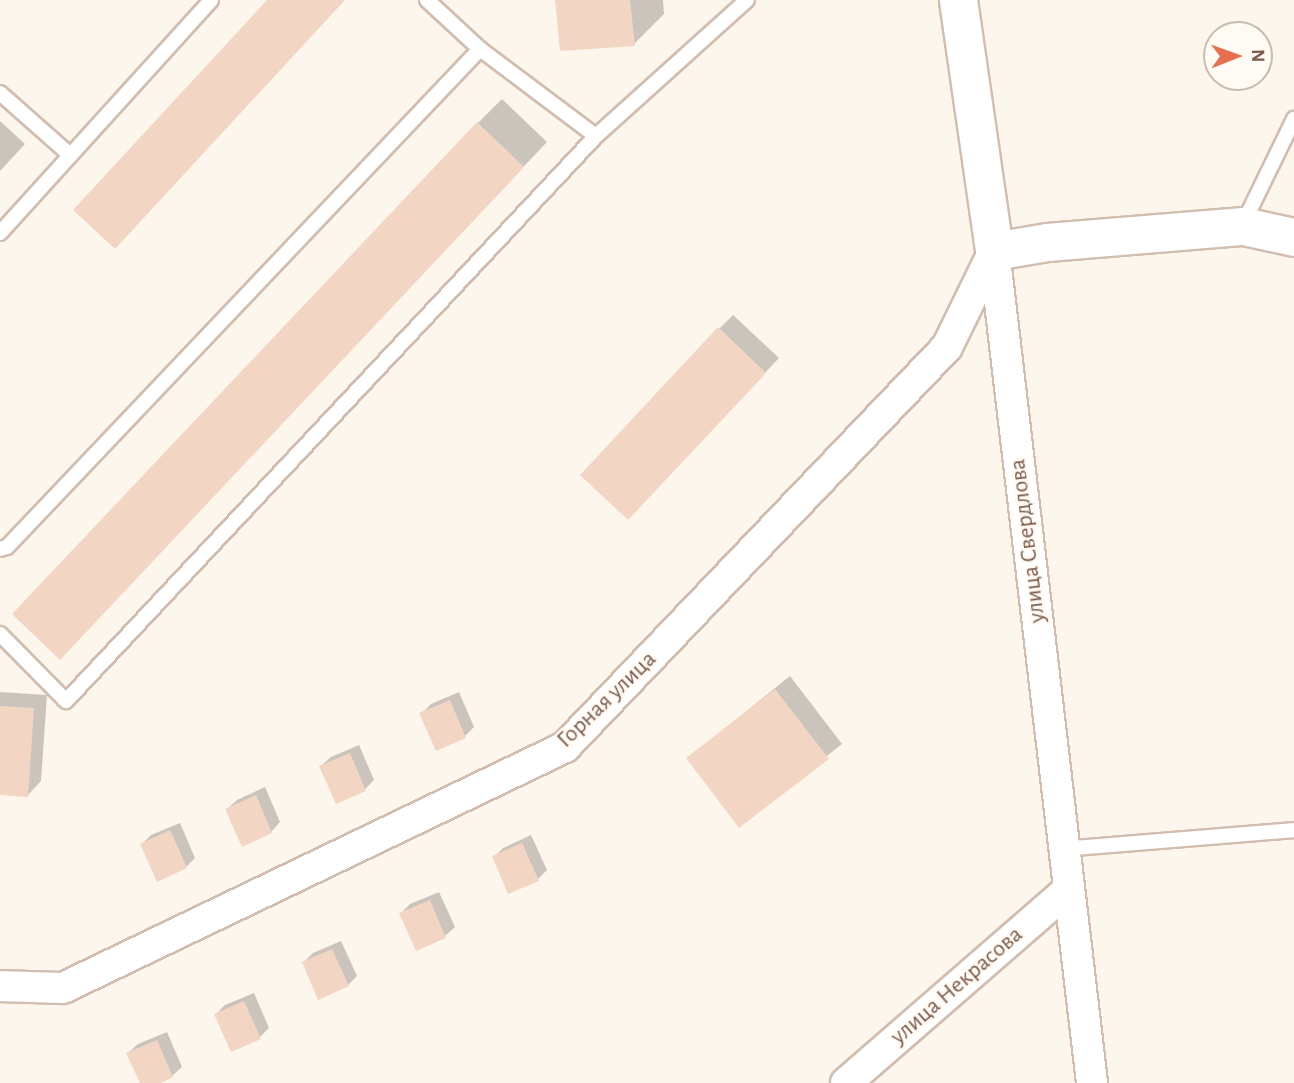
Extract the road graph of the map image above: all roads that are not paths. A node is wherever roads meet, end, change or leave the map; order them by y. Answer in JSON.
{"nodes":[{"id":1,"x":211,"y":0,"type":"edge"},
{"id":2,"x":426,"y":0,"type":"edge"},
{"id":3,"x":747,"y":0,"type":"edge"},
{"id":4,"x":958,"y":0,"type":"edge"},
{"id":5,"x":480,"y":49,"type":"junction"},
{"id":6,"x":0,"y":93,"type":"edge"},
{"id":7,"x":1294,"y":118,"type":"edge"},
{"id":8,"x":596,"y":136,"type":"junction"},
{"id":9,"x":70,"y":155,"type":"junction"},
{"id":10,"x":1243,"y":226,"type":"junction"},
{"id":11,"x":0,"y":233,"type":"edge"},
{"id":12,"x":1294,"y":237,"type":"edge"},
{"id":13,"x":994,"y":251,"type":"junction"},
{"id":14,"x":0,"y":549,"type":"edge"},
{"id":15,"x":0,"y":634,"type":"edge"},
{"id":16,"x":1294,"y":830,"type":"edge"},
{"id":17,"x":1063,"y":849,"type":"junction"},
{"id":18,"x":1068,"y":890,"type":"junction"},
{"id":19,"x":0,"y":986,"type":"edge"},
{"id":20,"x":846,"y":1083,"type":"edge"},
{"id":21,"x":1092,"y":1083,"type":"edge"}],
"edges":[{"from":1,"to":9,"type":"lane"},
{"from":2,"to":5,"type":"lane"},
{"from":3,"to":8,"type":"lane"},
{"from":4,"to":13,"type":"street","name":"улица Свердлова"},
{"from":5,"to":8,"type":"lane"},
{"from":5,"to":14,"type":"lane"},
{"from":6,"to":9,"type":"lane"},
{"from":7,"to":10,"type":"lane"},
{"from":8,"to":15,"type":"lane"},
{"from":9,"to":11,"type":"lane"},
{"from":10,"to":12,"type":"street"},
{"from":10,"to":13,"type":"street"},
{"from":13,"to":17,"type":"street","name":"улица Свердлова"},
{"from":13,"to":19,"type":"street","name":"Горная улица"},
{"from":16,"to":17,"type":"lane"},
{"from":17,"to":18,"type":"street","name":"улица Свердлова"},
{"from":18,"to":20,"type":"street","name":"улица Некрасова"},
{"from":18,"to":21,"type":"street","name":"улица Свердлова"}]}
